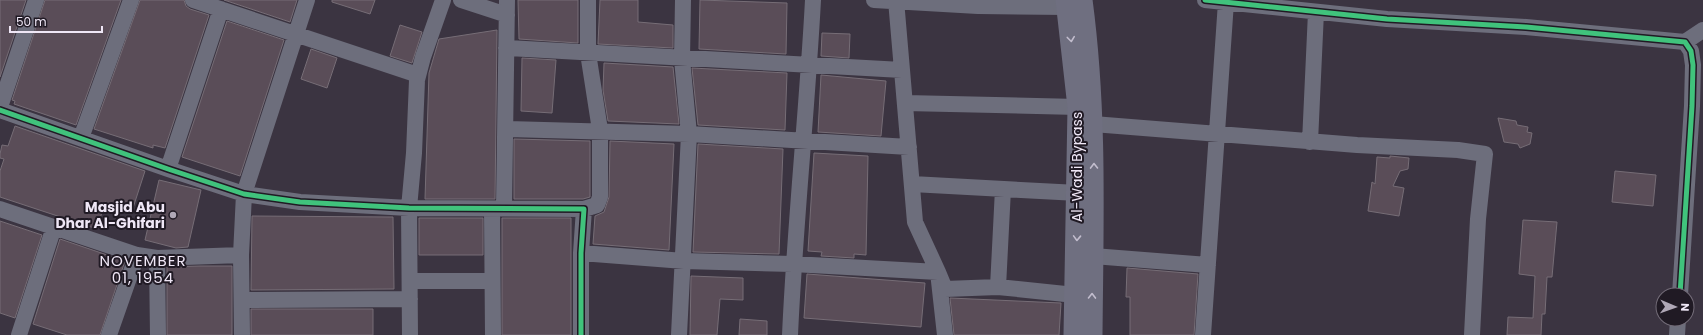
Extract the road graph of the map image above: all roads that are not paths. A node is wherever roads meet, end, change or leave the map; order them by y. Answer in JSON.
{"nodes":[{"id":1,"x":36,"y":0,"type":"edge"},
{"id":2,"x":131,"y":0,"type":"edge"},
{"id":3,"x":193,"y":0,"type":"edge"},
{"id":4,"x":307,"y":0,"type":"edge"},
{"id":5,"x":443,"y":0,"type":"edge"},
{"id":6,"x":461,"y":0,"type":"edge"},
{"id":7,"x":588,"y":0,"type":"edge"},
{"id":8,"x":683,"y":0,"type":"edge"},
{"id":9,"x":813,"y":0,"type":"edge"},
{"id":10,"x":874,"y":0,"type":"edge"},
{"id":11,"x":1205,"y":0,"type":"edge"},
{"id":12,"x":896,"y":1,"type":"edge"},
{"id":13,"x":1072,"y":2,"type":"edge"},
{"id":14,"x":1226,"y":2,"type":"junction"},
{"id":15,"x":507,"y":8,"type":"edge"},
{"id":16,"x":221,"y":9,"type":"junction"},
{"id":17,"x":1316,"y":12,"type":"junction"},
{"id":18,"x":1703,"y":30,"type":"edge"},
{"id":19,"x":296,"y":34,"type":"junction"},
{"id":20,"x":1685,"y":42,"type":"junction"},
{"id":21,"x":506,"y":48,"type":"junction"},
{"id":22,"x":588,"y":53,"type":"junction"},
{"id":23,"x":682,"y":59,"type":"junction"},
{"id":24,"x":809,"y":66,"type":"junction"},
{"id":25,"x":902,"y":70,"type":"junction"},
{"id":26,"x":418,"y":75,"type":"junction"},
{"id":27,"x":1698,"y":96,"type":"edge"},
{"id":28,"x":905,"y":103,"type":"junction"},
{"id":29,"x":1078,"y":107,"type":"junction"},
{"id":30,"x":0,"y":108,"type":"edge"},
{"id":31,"x":1093,"y":124,"type":"junction"},
{"id":32,"x":506,"y":129,"type":"junction"},
{"id":33,"x":600,"y":130,"type":"junction"},
{"id":34,"x":689,"y":134,"type":"junction"},
{"id":35,"x":1217,"y":135,"type":"junction"},
{"id":36,"x":81,"y":138,"type":"junction"},
{"id":37,"x":802,"y":142,"type":"junction"},
{"id":38,"x":1310,"y":142,"type":"junction"},
{"id":39,"x":909,"y":147,"type":"junction"},
{"id":40,"x":168,"y":169,"type":"junction"},
{"id":41,"x":912,"y":184,"type":"junction"},
{"id":42,"x":1003,"y":190,"type":"junction"},
{"id":43,"x":1078,"y":193,"type":"junction"},
{"id":44,"x":244,"y":194,"type":"junction"},
{"id":45,"x":409,"y":208,"type":"junction"},
{"id":46,"x":498,"y":208,"type":"junction"},
{"id":47,"x":0,"y":209,"type":"edge"},
{"id":48,"x":584,"y":209,"type":"junction"},
{"id":49,"x":54,"y":227,"type":"junction"},
{"id":50,"x":581,"y":253,"type":"junction"},
{"id":51,"x":137,"y":255,"type":"junction"},
{"id":52,"x":241,"y":255,"type":"junction"},
{"id":53,"x":1093,"y":256,"type":"junction"},
{"id":54,"x":157,"y":258,"type":"junction"},
{"id":55,"x":684,"y":262,"type":"junction"},
{"id":56,"x":793,"y":264,"type":"junction"},
{"id":57,"x":1208,"y":265,"type":"junction"},
{"id":58,"x":938,"y":272,"type":"junction"},
{"id":59,"x":411,"y":281,"type":"junction"},
{"id":60,"x":492,"y":281,"type":"junction"},
{"id":61,"x":998,"y":287,"type":"junction"},
{"id":62,"x":1681,"y":287,"type":"edge"},
{"id":63,"x":1075,"y":294,"type":"junction"},
{"id":64,"x":410,"y":299,"type":"junction"},
{"id":65,"x":242,"y":300,"type":"junction"},
{"id":66,"x":19,"y":335,"type":"edge"},
{"id":67,"x":109,"y":335,"type":"edge"},
{"id":68,"x":158,"y":335,"type":"edge"},
{"id":69,"x":242,"y":335,"type":"edge"},
{"id":70,"x":410,"y":335,"type":"edge"},
{"id":71,"x":493,"y":335,"type":"edge"},
{"id":72,"x":581,"y":335,"type":"edge"},
{"id":73,"x":679,"y":335,"type":"edge"},
{"id":74,"x":790,"y":335,"type":"edge"},
{"id":75,"x":945,"y":335,"type":"edge"},
{"id":76,"x":1074,"y":335,"type":"edge"},
{"id":77,"x":1092,"y":335,"type":"edge"},
{"id":78,"x":1203,"y":335,"type":"edge"},
{"id":79,"x":1472,"y":335,"type":"edge"}],
"edges":[{"from":1,"to":30,"type":"street"},
{"from":2,"to":36,"type":"street"},
{"from":3,"to":16,"type":"street"},
{"from":4,"to":19,"type":"street"},
{"from":5,"to":26,"type":"street"},
{"from":6,"to":15,"type":"street"},
{"from":7,"to":22,"type":"street"},
{"from":8,"to":23,"type":"street"},
{"from":9,"to":24,"type":"street"},
{"from":10,"to":12,"type":"street"},
{"from":11,"to":14,"type":"street"},
{"from":12,"to":13,"type":"street"},
{"from":12,"to":25,"type":"street"},
{"from":13,"to":29,"type":"main road","name":"Al-Wadi Bypass","one_way":true},
{"from":13,"to":31,"type":"main road","name":"Al-Wadi Bypass"},
{"from":14,"to":17,"type":"street"},
{"from":14,"to":35,"type":"street"},
{"from":15,"to":21,"type":"street"},
{"from":16,"to":19,"type":"street"},
{"from":16,"to":40,"type":"street"},
{"from":17,"to":20,"type":"street"},
{"from":17,"to":38,"type":"street"},
{"from":18,"to":20,"type":"street"},
{"from":19,"to":26,"type":"street"},
{"from":19,"to":44,"type":"street"},
{"from":20,"to":27,"type":"street"},
{"from":21,"to":22,"type":"street"},
{"from":21,"to":32,"type":"street"},
{"from":22,"to":23,"type":"street"},
{"from":22,"to":33,"type":"street"},
{"from":23,"to":24,"type":"street"},
{"from":23,"to":34,"type":"street"},
{"from":24,"to":25,"type":"street"},
{"from":24,"to":37,"type":"street"},
{"from":25,"to":28,"type":"street"},
{"from":26,"to":45,"type":"street"},
{"from":27,"to":62,"type":"street"},
{"from":28,"to":29,"type":"street"},
{"from":28,"to":39,"type":"street"},
{"from":29,"to":43,"type":"main road","name":"Al-Wadi Bypass"},
{"from":30,"to":36,"type":"street"},
{"from":31,"to":35,"type":"street"},
{"from":53,"to":31,"type":"main road","name":"Al-Wadi Bypass","one_way":true},
{"from":32,"to":33,"type":"street"},
{"from":32,"to":46,"type":"street"},
{"from":33,"to":34,"type":"street"},
{"from":33,"to":48,"type":"street"},
{"from":34,"to":37,"type":"street"},
{"from":34,"to":55,"type":"street"},
{"from":35,"to":38,"type":"street"},
{"from":35,"to":57,"type":"street"},
{"from":36,"to":40,"type":"street"},
{"from":37,"to":39,"type":"street"},
{"from":37,"to":56,"type":"street"},
{"from":38,"to":79,"type":"street"},
{"from":39,"to":41,"type":"street"},
{"from":40,"to":44,"type":"street"},
{"from":41,"to":42,"type":"street"},
{"from":41,"to":58,"type":"street"},
{"from":42,"to":43,"type":"street"},
{"from":42,"to":61,"type":"street"},
{"from":43,"to":63,"type":"main road","name":"Al-Wadi Bypass","one_way":true},
{"from":44,"to":45,"type":"street"},
{"from":44,"to":52,"type":"street"},
{"from":45,"to":46,"type":"street"},
{"from":45,"to":59,"type":"street"},
{"from":46,"to":48,"type":"street"},
{"from":46,"to":60,"type":"street"},
{"from":47,"to":49,"type":"street"},
{"from":48,"to":50,"type":"street"},
{"from":49,"to":51,"type":"street"},
{"from":49,"to":66,"type":"street"},
{"from":50,"to":55,"type":"street"},
{"from":50,"to":72,"type":"street"},
{"from":51,"to":54,"type":"street"},
{"from":51,"to":67,"type":"street"},
{"from":52,"to":54,"type":"street"},
{"from":52,"to":65,"type":"street"},
{"from":53,"to":57,"type":"street"},
{"from":77,"to":53,"type":"main road","name":"Al-Wadi Bypass","one_way":true},
{"from":54,"to":68,"type":"street"},
{"from":55,"to":56,"type":"street"},
{"from":55,"to":73,"type":"street"},
{"from":56,"to":58,"type":"street"},
{"from":56,"to":74,"type":"street"},
{"from":57,"to":78,"type":"street"},
{"from":58,"to":61,"type":"street"},
{"from":58,"to":75,"type":"street"},
{"from":59,"to":60,"type":"street"},
{"from":59,"to":64,"type":"street"},
{"from":60,"to":71,"type":"street"},
{"from":61,"to":63,"type":"street"},
{"from":63,"to":76,"type":"main road","name":"Al-Wadi Bypass"},
{"from":64,"to":65,"type":"street"},
{"from":64,"to":70,"type":"street"},
{"from":65,"to":69,"type":"street"}]}
